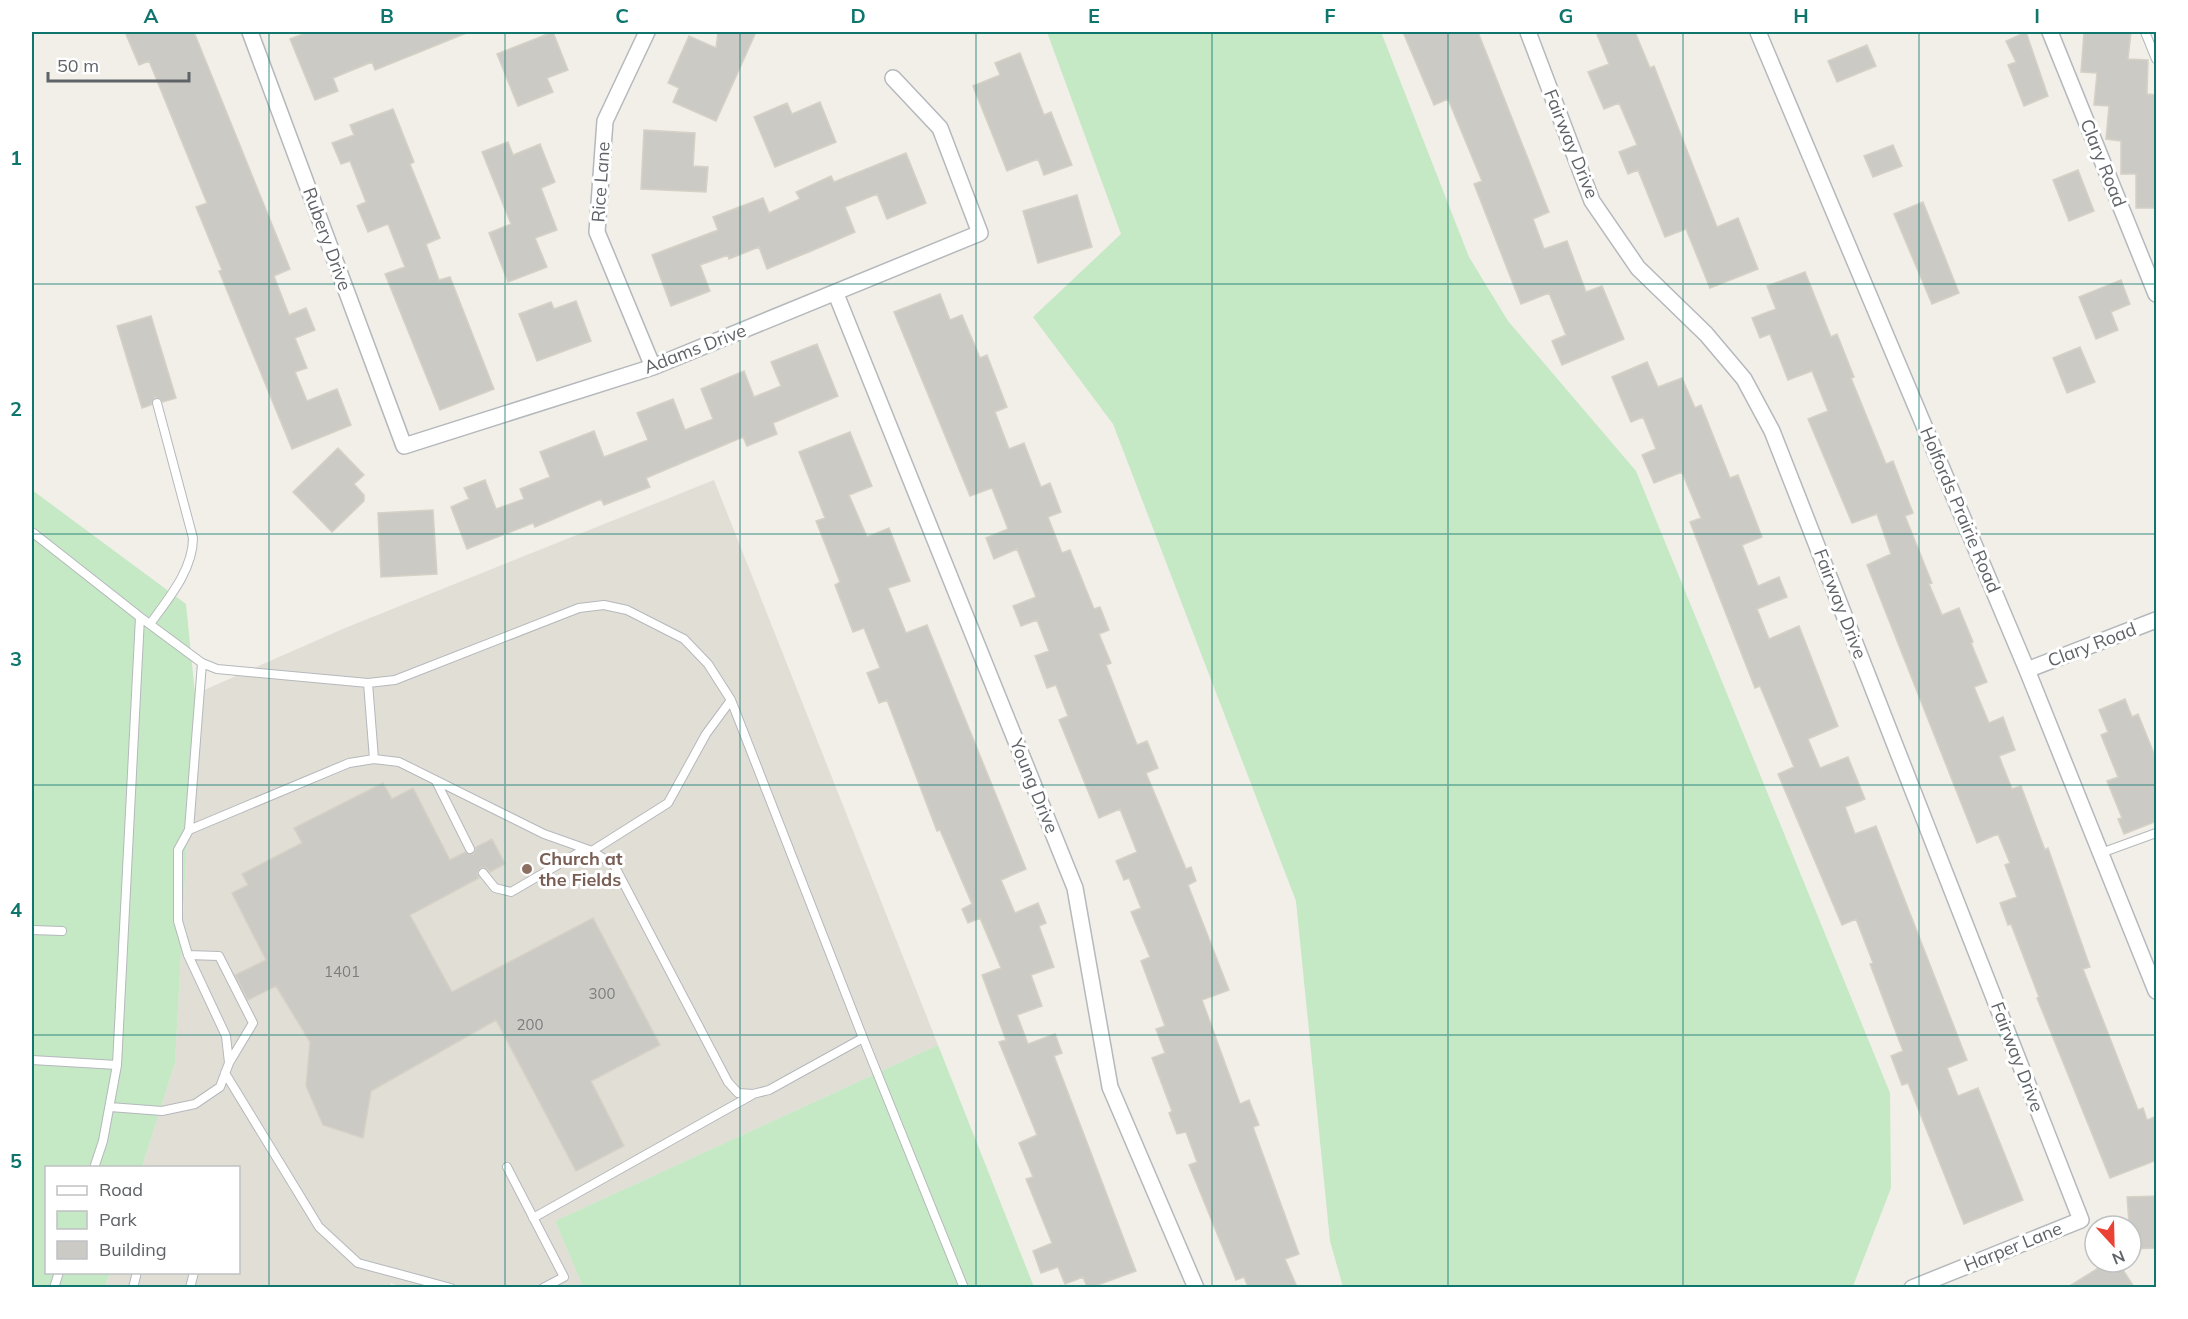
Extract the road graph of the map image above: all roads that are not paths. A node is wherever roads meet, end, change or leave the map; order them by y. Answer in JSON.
{"nodes":[{"id":1,"x":250,"y":32,"type":"edge"},
{"id":2,"x":647,"y":32,"type":"edge"},
{"id":3,"x":1528,"y":32,"type":"edge"},
{"id":4,"x":1758,"y":32,"type":"edge"},
{"id":5,"x":2050,"y":32,"type":"edge"},
{"id":6,"x":2145,"y":32,"type":"edge"},
{"id":7,"x":2157,"y":59,"type":"edge"},
{"id":8,"x":893,"y":78,"type":"dead end"},
{"id":9,"x":836,"y":294,"type":"junction"},
{"id":10,"x":2157,"y":294,"type":"edge"},
{"id":11,"x":652,"y":367,"type":"junction"},
{"id":12,"x":157,"y":404,"type":"dead end"},
{"id":13,"x":404,"y":446,"type":"joint"},
{"id":14,"x":32,"y":532,"type":"edge"},
{"id":15,"x":140,"y":617,"type":"junction"},
{"id":16,"x":2157,"y":620,"type":"edge"},
{"id":17,"x":150,"y":624,"type":"junction"},
{"id":18,"x":202,"y":663,"type":"junction"},
{"id":19,"x":2027,"y":670,"type":"junction"},
{"id":20,"x":368,"y":683,"type":"junction"},
{"id":21,"x":731,"y":700,"type":"junction"},
{"id":22,"x":374,"y":759,"type":"junction"},
{"id":23,"x":436,"y":781,"type":"junction"},
{"id":24,"x":189,"y":830,"type":"junction"},
{"id":25,"x":2157,"y":833,"type":"edge"},
{"id":26,"x":470,"y":849,"type":"dead end"},
{"id":27,"x":588,"y":850,"type":"junction"},
{"id":28,"x":2101,"y":853,"type":"junction"},
{"id":29,"x":483,"y":873,"type":"dead end"},
{"id":30,"x":32,"y":930,"type":"edge"},
{"id":31,"x":62,"y":931,"type":"dead end"},
{"id":32,"x":188,"y":955,"type":"junction"},
{"id":33,"x":2157,"y":991,"type":"edge"},
{"id":34,"x":863,"y":1038,"type":"junction"},
{"id":35,"x":32,"y":1060,"type":"edge"},
{"id":36,"x":230,"y":1063,"type":"junction"},
{"id":37,"x":117,"y":1065,"type":"junction"},
{"id":38,"x":225,"y":1073,"type":"junction"},
{"id":39,"x":753,"y":1094,"type":"junction"},
{"id":40,"x":110,"y":1107,"type":"junction"},
{"id":41,"x":94,"y":1166,"type":"edge"},
{"id":42,"x":507,"y":1167,"type":"dead end"},
{"id":43,"x":533,"y":1218,"type":"junction"},
{"id":44,"x":2081,"y":1220,"type":"joint"},
{"id":45,"x":451,"y":1287,"type":"edge"},
{"id":46,"x":543,"y":1287,"type":"edge"},
{"id":47,"x":964,"y":1287,"type":"edge"},
{"id":48,"x":1196,"y":1287,"type":"edge"},
{"id":49,"x":1912,"y":1287,"type":"edge"}],
"edges":[{"from":1,"to":13,"type":"street","name":"Rubery Drive"},
{"from":2,"to":11,"type":"street","name":"Rice Lane"},
{"from":3,"to":44,"type":"street","name":"Fairway Drive"},
{"from":4,"to":19,"type":"street","name":"Holfords Prairie Road"},
{"from":5,"to":10,"type":"street","name":"Clary Road"},
{"from":6,"to":7,"type":"lane"},
{"from":8,"to":9,"type":"street","name":"Adams Drive"},
{"from":9,"to":11,"type":"street","name":"Adams Drive"},
{"from":9,"to":48,"type":"street","name":"Young Drive"},
{"from":11,"to":13,"type":"street","name":"Adams Drive"},
{"from":12,"to":17,"type":"lane"},
{"from":14,"to":15,"type":"lane"},
{"from":15,"to":17,"type":"lane"},
{"from":15,"to":37,"type":"lane"},
{"from":16,"to":19,"type":"street","name":"Clary Road"},
{"from":17,"to":18,"type":"lane"},
{"from":18,"to":20,"type":"lane"},
{"from":18,"to":24,"type":"lane"},
{"from":19,"to":28,"type":"street","name":"Holfords Prairie Road"},
{"from":20,"to":21,"type":"lane"},
{"from":20,"to":22,"type":"lane"},
{"from":21,"to":27,"type":"lane"},
{"from":21,"to":34,"type":"lane"},
{"from":22,"to":23,"type":"lane"},
{"from":22,"to":24,"type":"lane"},
{"from":23,"to":26,"type":"lane"},
{"from":23,"to":27,"type":"lane"},
{"from":24,"to":32,"type":"lane"},
{"from":25,"to":28,"type":"lane"},
{"from":27,"to":29,"type":"lane"},
{"from":27,"to":39,"type":"lane"},
{"from":28,"to":33,"type":"street","name":"Holfords Prairie Road"},
{"from":30,"to":31,"type":"lane"},
{"from":32,"to":36,"type":"lane"},
{"from":32,"to":36,"type":"lane"},
{"from":34,"to":39,"type":"lane"},
{"from":34,"to":47,"type":"lane"},
{"from":35,"to":37,"type":"lane"},
{"from":36,"to":38,"type":"lane"},
{"from":37,"to":40,"type":"lane"},
{"from":38,"to":40,"type":"lane"},
{"from":38,"to":45,"type":"lane"},
{"from":39,"to":43,"type":"lane"},
{"from":40,"to":41,"type":"lane"},
{"from":42,"to":43,"type":"lane"},
{"from":43,"to":46,"type":"lane"},
{"from":44,"to":49,"type":"street","name":"Harper Lane"}]}
